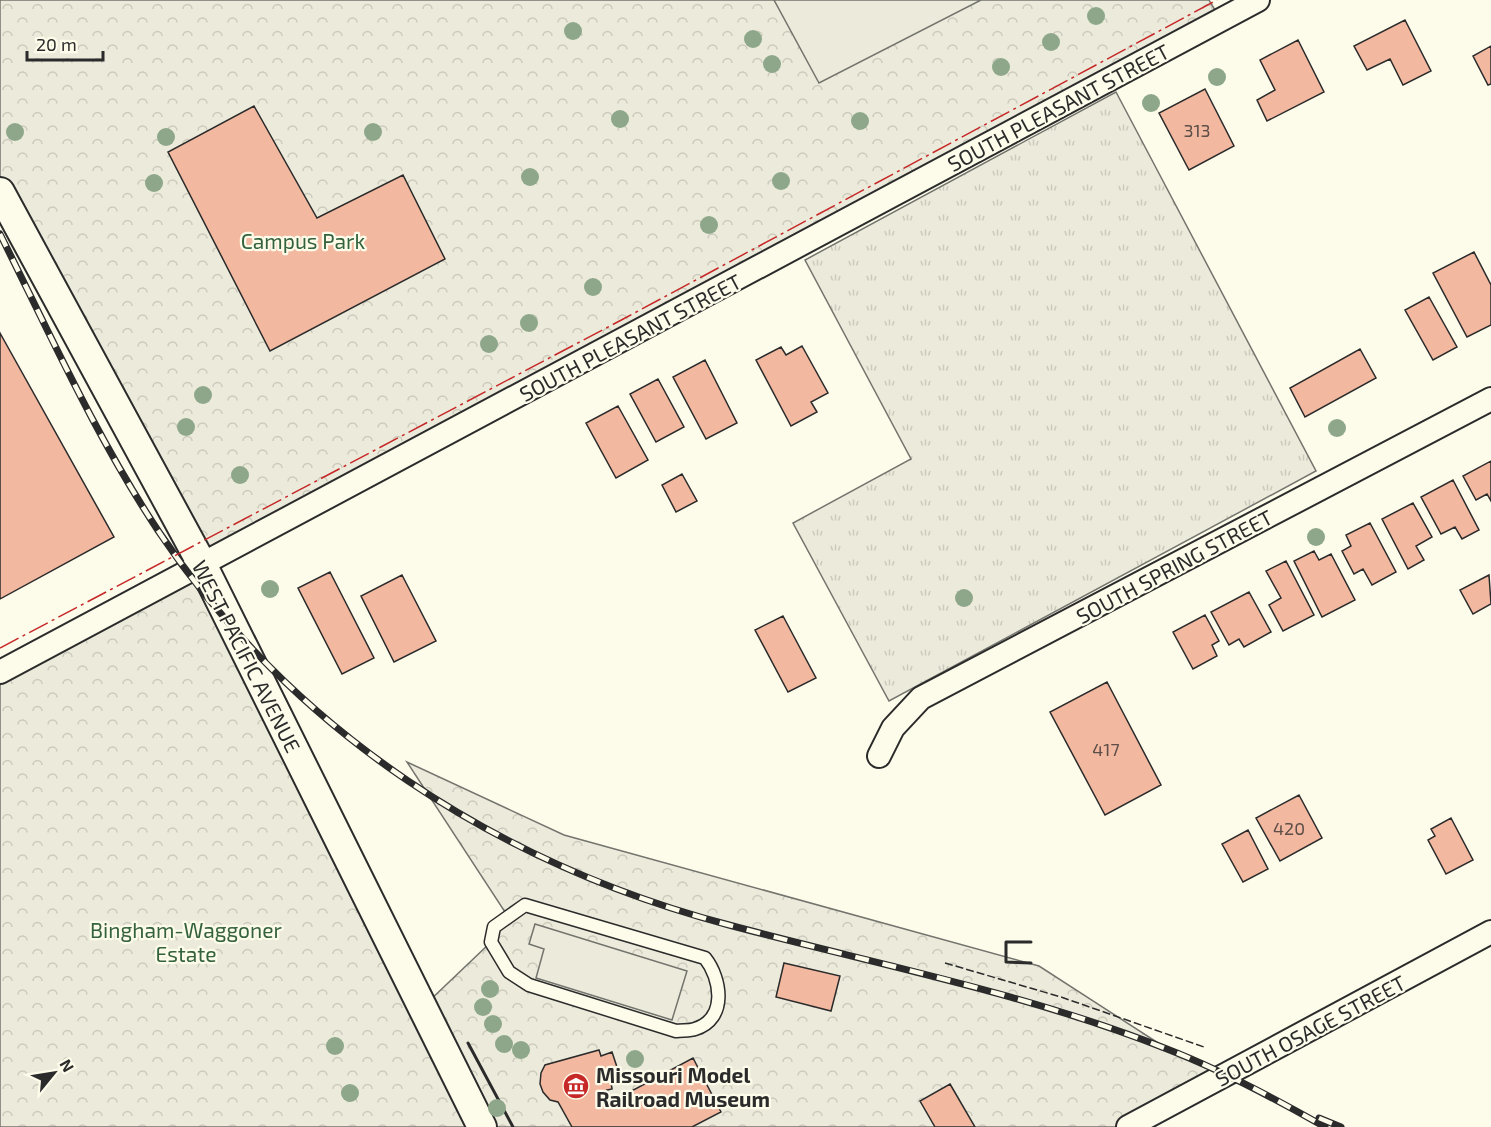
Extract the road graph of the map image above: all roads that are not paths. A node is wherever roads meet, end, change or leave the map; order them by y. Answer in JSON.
{"nodes":[{"id":1,"x":1258,"y":0,"type":"edge"},
{"id":2,"x":0,"y":192,"type":"edge"},
{"id":3,"x":1491,"y":399,"type":"edge"},
{"id":4,"x":203,"y":566,"type":"junction"},
{"id":5,"x":0,"y":672,"type":"edge"},
{"id":6,"x":879,"y":756,"type":"dead end"},
{"id":7,"x":525,"y":905,"type":"joint"},
{"id":8,"x":1491,"y":932,"type":"edge"},
{"id":9,"x":482,"y":1127,"type":"edge"},
{"id":10,"x":1128,"y":1127,"type":"edge"}],
"edges":[{"from":1,"to":4,"type":"street","name":"SOUTH PLEASANT STREET"},
{"from":2,"to":4,"type":"street","name":"WEST PACIFIC AVENUE"},
{"from":3,"to":6,"type":"street","name":"SOUTH SPRING STREET"},
{"from":4,"to":5,"type":"street","name":"SOUTH PLEASANT STREET"},
{"from":4,"to":9,"type":"street","name":"WEST PACIFIC AVENUE"},
{"from":7,"to":7,"type":"lane"},
{"from":8,"to":10,"type":"street","name":"SOUTH OSAGE STREET"}]}
